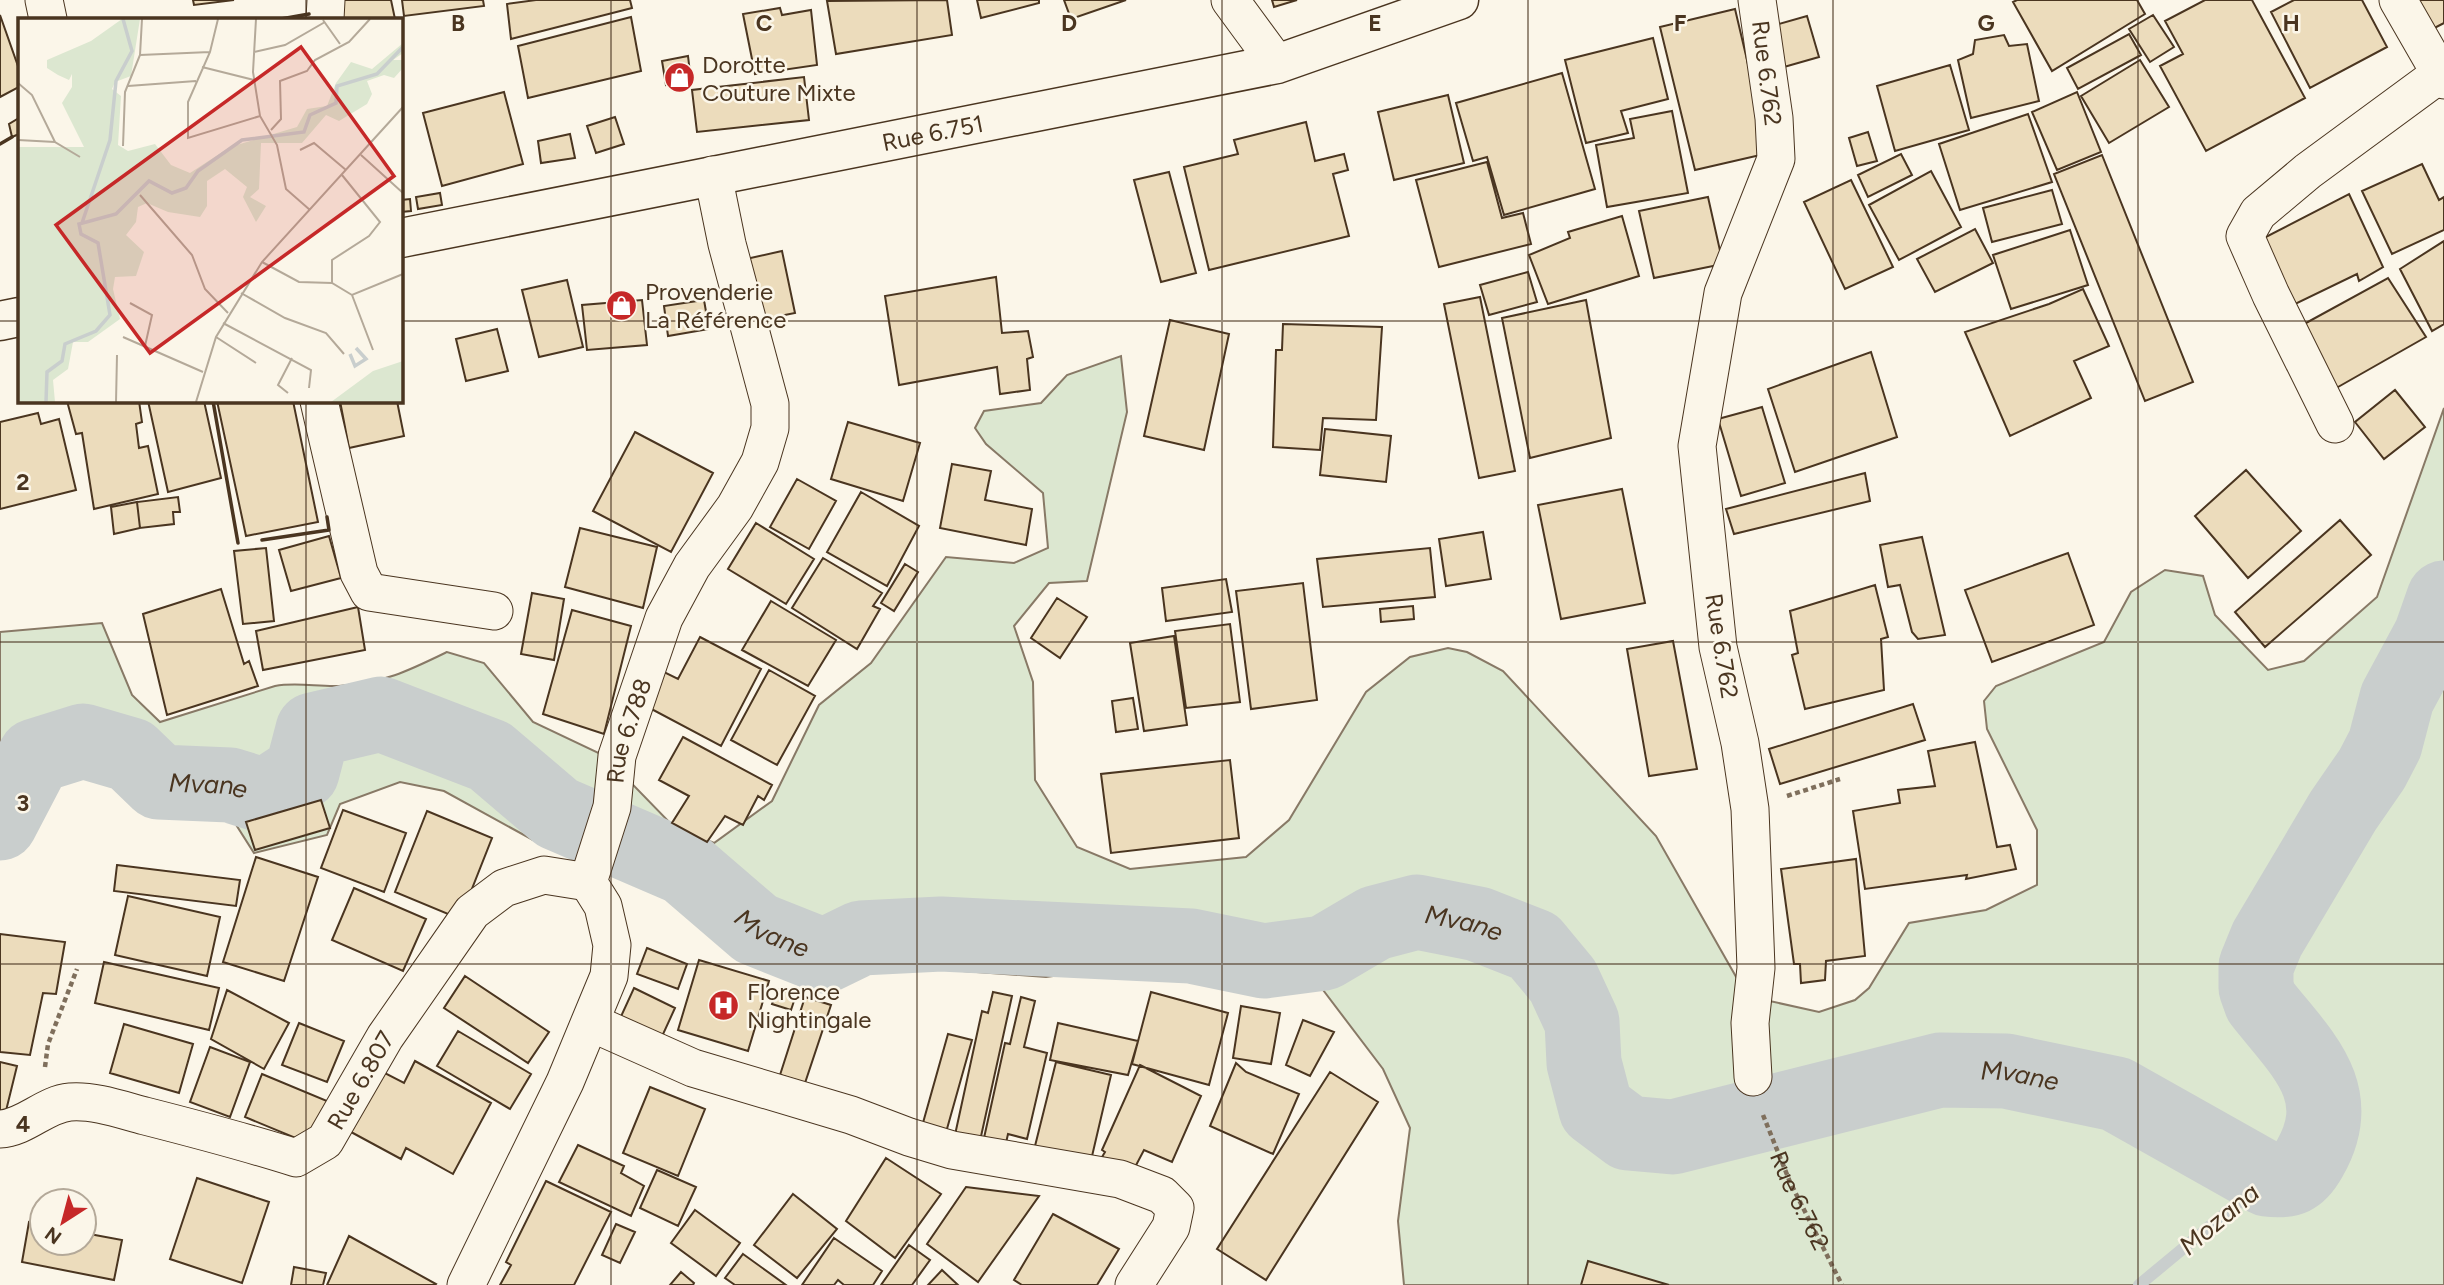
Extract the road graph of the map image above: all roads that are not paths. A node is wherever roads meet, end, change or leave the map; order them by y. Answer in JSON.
{"nodes":[{"id":1,"x":44,"y":0,"type":"edge"},
{"id":2,"x":326,"y":0,"type":"edge"},
{"id":3,"x":1230,"y":0,"type":"edge"},
{"id":4,"x":1459,"y":0,"type":"edge"},
{"id":5,"x":1757,"y":0,"type":"edge"},
{"id":6,"x":2398,"y":0,"type":"edge"},
{"id":7,"x":48,"y":18,"type":"edge"},
{"id":8,"x":325,"y":18,"type":"edge"},
{"id":9,"x":1277,"y":64,"type":"junction"},
{"id":10,"x":2442,"y":77,"type":"edge"},
{"id":11,"x":713,"y":175,"type":"junction"},
{"id":12,"x":402,"y":238,"type":"edge"},
{"id":13,"x":18,"y":317,"type":"edge"},
{"id":14,"x":0,"y":321,"type":"edge"},
{"id":15,"x":319,"y":402,"type":"edge"},
{"id":16,"x":2335,"y":424,"type":"dead end"},
{"id":17,"x":494,"y":611,"type":"dead end"},
{"id":18,"x":593,"y":869,"type":"junction"},
{"id":19,"x":592,"y":1023,"type":"junction"},
{"id":20,"x":1754,"y":1077,"type":"road end"},
{"id":21,"x":0,"y":1129,"type":"edge"},
{"id":22,"x":466,"y":1285,"type":"edge"},
{"id":23,"x":1134,"y":1285,"type":"edge"}],
"edges":[{"from":1,"to":7,"type":"street"},
{"from":2,"to":8,"type":"street"},
{"from":3,"to":9,"type":"street"},
{"from":4,"to":9,"type":"main road","name":"Rue 6.751"},
{"from":5,"to":20,"type":"street","name":"Rue 6.762"},
{"from":6,"to":10,"type":"street"},
{"from":9,"to":11,"type":"main road","name":"Rue 6.751"},
{"from":10,"to":16,"type":"street"},
{"from":11,"to":12,"type":"main road","name":"Rue 6.751"},
{"from":11,"to":18,"type":"street","name":"Rue 6.788"},
{"from":13,"to":14,"type":"main road"},
{"from":15,"to":17,"type":"street"},
{"from":18,"to":19,"type":"street"},
{"from":18,"to":21,"type":"street","name":"Rue 6.807"},
{"from":19,"to":22,"type":"street"},
{"from":19,"to":23,"type":"street"}]}
